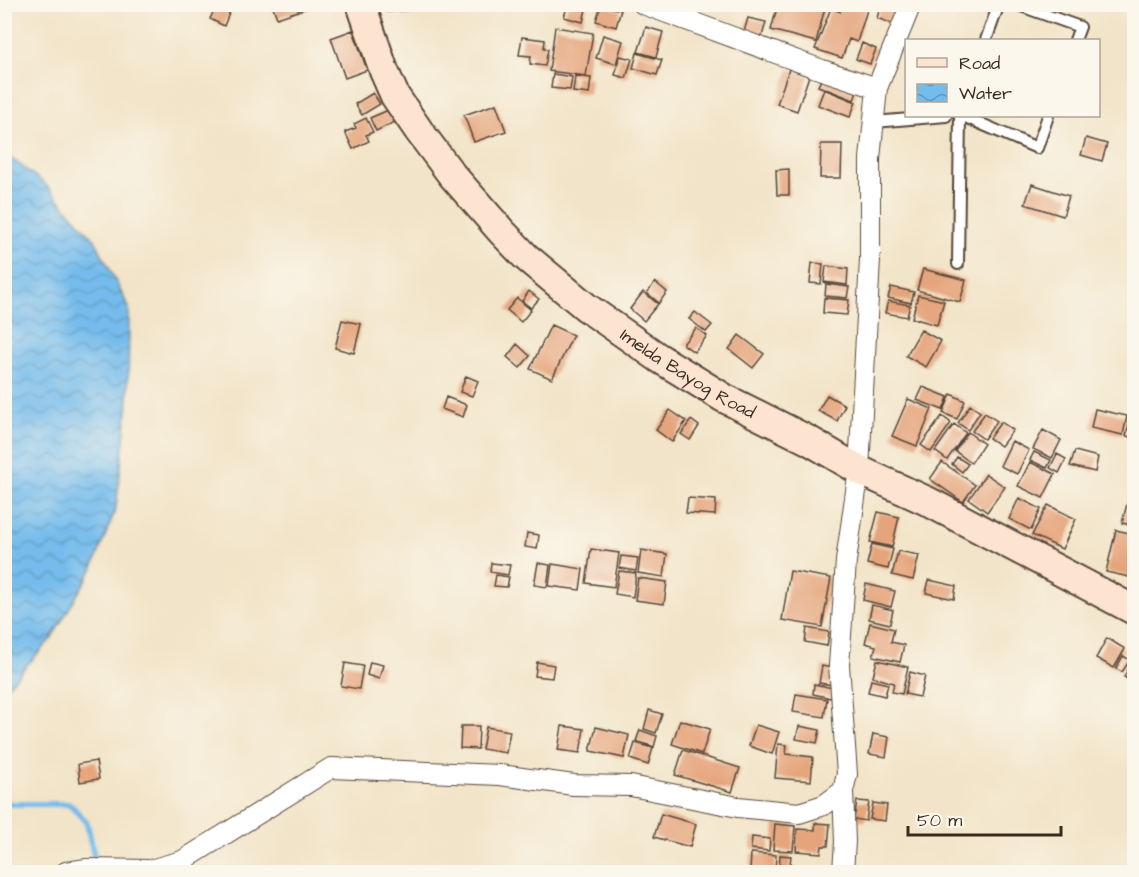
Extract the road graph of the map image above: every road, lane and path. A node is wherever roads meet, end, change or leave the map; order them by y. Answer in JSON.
{"nodes":[{"id":1,"x":361,"y":4,"type":"edge"},
{"id":2,"x":643,"y":4,"type":"edge"},
{"id":3,"x":911,"y":4,"type":"edge"},
{"id":4,"x":999,"y":4,"type":"edge"},
{"id":5,"x":1015,"y":4,"type":"edge"},
{"id":6,"x":986,"y":39,"type":"edge"},
{"id":7,"x":1075,"y":39,"type":"edge"},
{"id":8,"x":877,"y":88,"type":"junction"},
{"id":9,"x":934,"y":117,"type":"edge"},
{"id":10,"x":961,"y":117,"type":"edge"},
{"id":11,"x":963,"y":117,"type":"edge"},
{"id":12,"x":1048,"y":117,"type":"edge"},
{"id":13,"x":874,"y":122,"type":"junction"},
{"id":14,"x":958,"y":264,"type":"dead end"},
{"id":15,"x":859,"y":470,"type":"junction"},
{"id":16,"x":1134,"y":610,"type":"edge"},
{"id":17,"x":843,"y":791,"type":"junction"},
{"id":18,"x":66,"y":873,"type":"edge"},
{"id":19,"x":843,"y":873,"type":"edge"}],
"edges":[{"from":1,"to":15,"type":"main road","name":"Imelda Bayog Road"},
{"from":2,"to":8,"type":"street"},
{"from":3,"to":8,"type":"street"},
{"from":4,"to":6,"type":"lane"},
{"from":5,"to":7,"type":"lane"},
{"from":8,"to":13,"type":"street"},
{"from":9,"to":13,"type":"lane"},
{"from":10,"to":14,"type":"lane"},
{"from":11,"to":12,"type":"lane"},
{"from":13,"to":15,"type":"street"},
{"from":15,"to":16,"type":"main road","name":"Imelda Bayog Road"},
{"from":15,"to":17,"type":"street"},
{"from":17,"to":18,"type":"street"},
{"from":17,"to":19,"type":"street"}]}
